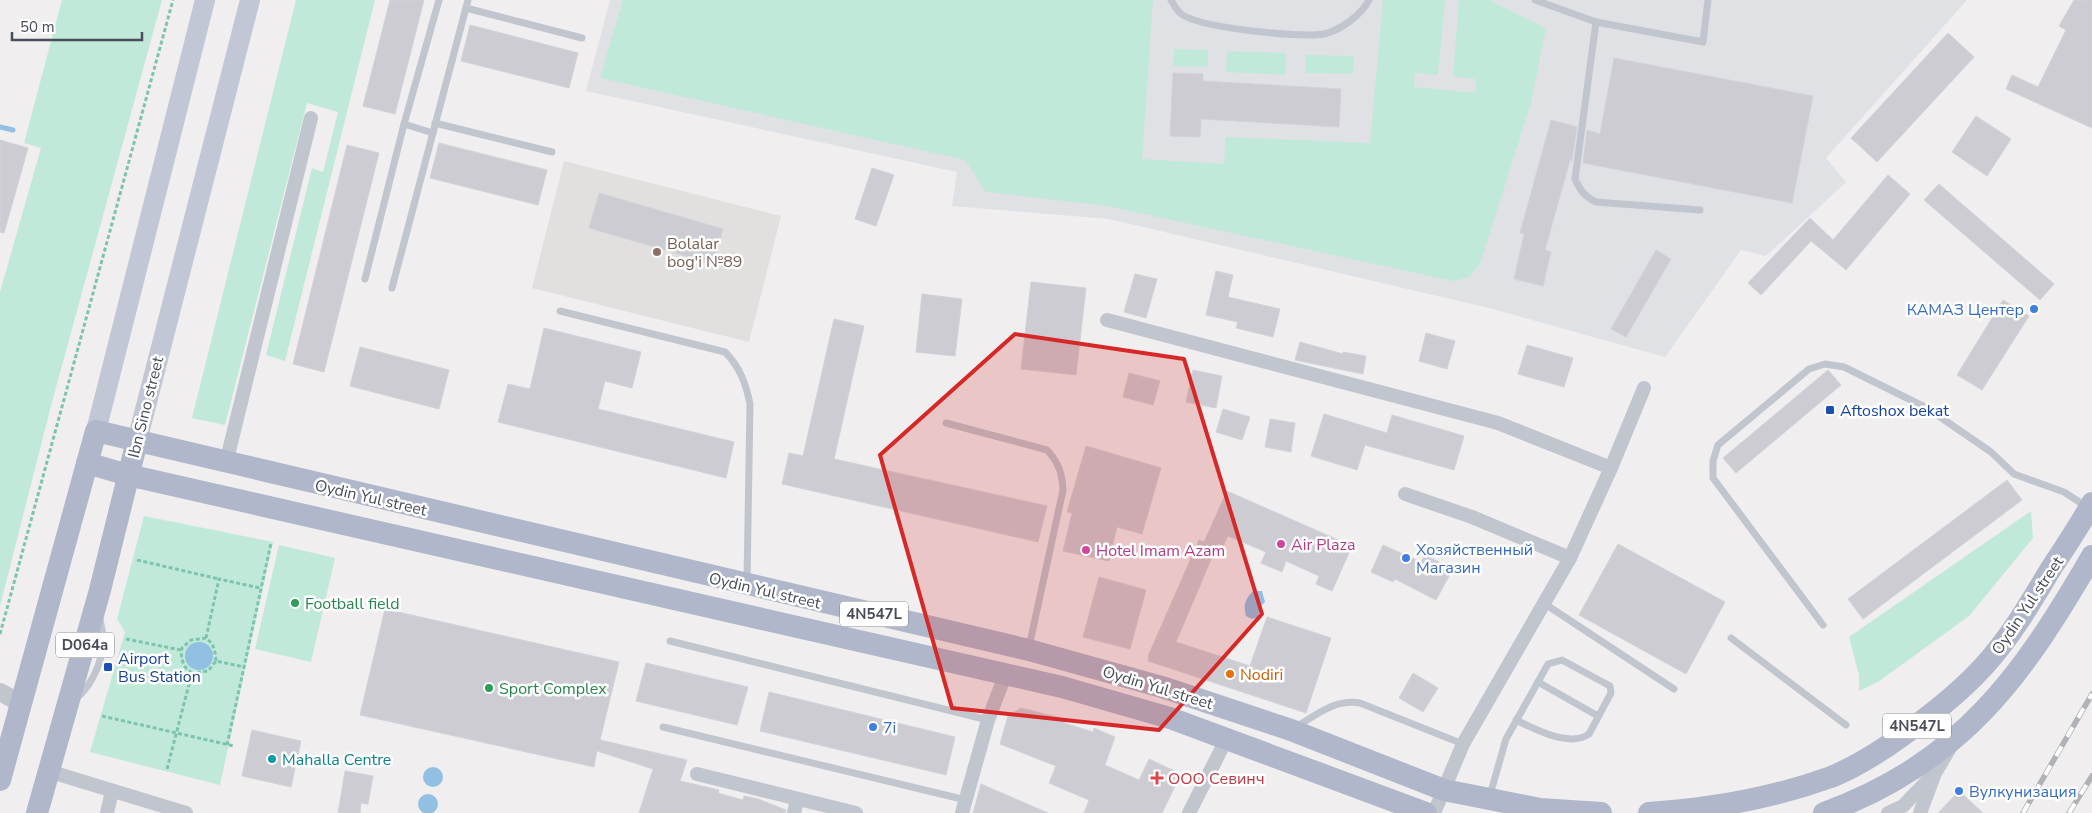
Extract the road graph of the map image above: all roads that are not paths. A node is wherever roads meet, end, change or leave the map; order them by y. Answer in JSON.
{"nodes":[{"id":1,"x":205,"y":0,"type":"edge"},
{"id":2,"x":250,"y":0,"type":"edge"},
{"id":3,"x":439,"y":0,"type":"edge"},
{"id":4,"x":468,"y":0,"type":"edge"},
{"id":5,"x":1171,"y":0,"type":"edge"},
{"id":6,"x":1369,"y":0,"type":"edge"},
{"id":7,"x":1535,"y":0,"type":"edge"},
{"id":8,"x":1708,"y":0,"type":"edge"},
{"id":9,"x":466,"y":8,"type":"junction"},
{"id":10,"x":1596,"y":22,"type":"junction"},
{"id":11,"x":582,"y":38,"type":"dead end"},
{"id":12,"x":311,"y":118,"type":"dead end"},
{"id":13,"x":436,"y":123,"type":"junction"},
{"id":14,"x":404,"y":124,"type":"junction"},
{"id":15,"x":433,"y":133,"type":"junction"},
{"id":16,"x":552,"y":152,"type":"dead end"},
{"id":17,"x":1700,"y":210,"type":"dead end"},
{"id":18,"x":365,"y":279,"type":"dead end"},
{"id":19,"x":392,"y":288,"type":"dead end"},
{"id":20,"x":560,"y":311,"type":"dead end"},
{"id":21,"x":1107,"y":320,"type":"dead end"},
{"id":22,"x":1644,"y":388,"type":"dead end"},
{"id":23,"x":946,"y":423,"type":"dead end"},
{"id":24,"x":96,"y":431,"type":"junction"},
{"id":25,"x":136,"y":441,"type":"junction"},
{"id":26,"x":87,"y":463,"type":"junction"},
{"id":27,"x":226,"y":463,"type":"junction"},
{"id":28,"x":1611,"y":468,"type":"junction"},
{"id":29,"x":128,"y":475,"type":"junction"},
{"id":30,"x":1405,"y":494,"type":"dead end"},
{"id":31,"x":2090,"y":505,"type":"edge"},
{"id":32,"x":2092,"y":556,"type":"edge"},
{"id":33,"x":1570,"y":558,"type":"junction"},
{"id":34,"x":747,"y":586,"type":"junction"},
{"id":35,"x":1545,"y":604,"type":"junction"},
{"id":36,"x":1823,"y":626,"type":"dead end"},
{"id":37,"x":1731,"y":638,"type":"dead end"},
{"id":38,"x":670,"y":641,"type":"dead end"},
{"id":39,"x":1029,"y":650,"type":"junction"},
{"id":40,"x":1006,"y":673,"type":"junction"},
{"id":41,"x":1538,"y":682,"type":"junction"},
{"id":42,"x":1674,"y":689,"type":"dead end"},
{"id":43,"x":0,"y":692,"type":"edge"},
{"id":44,"x":20,"y":703,"type":"junction"},
{"id":45,"x":1598,"y":716,"type":"junction"},
{"id":46,"x":988,"y":720,"type":"junction"},
{"id":47,"x":1516,"y":720,"type":"junction"},
{"id":48,"x":1846,"y":726,"type":"dead end"},
{"id":49,"x":663,"y":727,"type":"dead end"},
{"id":50,"x":1291,"y":730,"type":"junction"},
{"id":51,"x":1227,"y":738,"type":"junction"},
{"id":52,"x":1954,"y":740,"type":"junction"},
{"id":53,"x":1463,"y":744,"type":"junction"},
{"id":54,"x":48,"y":772,"type":"junction"},
{"id":55,"x":1935,"y":773,"type":"junction"},
{"id":56,"x":697,"y":774,"type":"dead end"},
{"id":57,"x":0,"y":780,"type":"edge"},
{"id":58,"x":1444,"y":790,"type":"junction"},
{"id":59,"x":112,"y":791,"type":"junction"},
{"id":60,"x":1488,"y":800,"type":"junction"},
{"id":61,"x":796,"y":806,"type":"edge"},
{"id":62,"x":964,"y":806,"type":"edge"},
{"id":63,"x":1412,"y":811,"type":"edge"},
{"id":64,"x":37,"y":813,"type":"edge"},
{"id":65,"x":106,"y":813,"type":"edge"},
{"id":66,"x":186,"y":813,"type":"edge"},
{"id":67,"x":856,"y":813,"type":"edge"},
{"id":68,"x":1189,"y":813,"type":"edge"},
{"id":69,"x":1434,"y":813,"type":"edge"},
{"id":70,"x":1602,"y":813,"type":"edge"},
{"id":71,"x":1649,"y":813,"type":"edge"},
{"id":72,"x":1824,"y":813,"type":"edge"},
{"id":73,"x":1888,"y":813,"type":"edge"},
{"id":74,"x":1920,"y":813,"type":"edge"}],
"edges":[{"from":1,"to":24,"type":"main road","number":"D064a"},
{"from":2,"to":25,"type":"main road","name":"Ibn Sino street","number":"D064a"},
{"from":3,"to":14,"type":"lane"},
{"from":4,"to":9,"type":"lane"},
{"from":5,"to":6,"type":"lane"},
{"from":7,"to":10,"type":"lane"},
{"from":8,"to":10,"type":"lane"},
{"from":9,"to":11,"type":"lane"},
{"from":9,"to":13,"type":"lane"},
{"from":10,"to":17,"type":"lane"},
{"from":12,"to":27,"type":"street"},
{"from":13,"to":15,"type":"lane"},
{"from":13,"to":16,"type":"lane"},
{"from":14,"to":15,"type":"lane"},
{"from":14,"to":18,"type":"lane"},
{"from":15,"to":19,"type":"lane"},
{"from":20,"to":34,"type":"lane"},
{"from":21,"to":28,"type":"street"},
{"from":22,"to":28,"type":"street"},
{"from":23,"to":39,"type":"lane"},
{"from":24,"to":25,"type":"main road","name":"Oydin Yul street","number":"4N547L"},
{"from":24,"to":26,"type":"main road","number":"D064a"},
{"from":25,"to":27,"type":"main road","name":"Oydin Yul street","number":"4N547L"},
{"from":25,"to":29,"type":"main road","name":"Ibn Sino street","number":"D064a"},
{"from":26,"to":29,"type":"main road","name":"Oydin Yul street"},
{"from":26,"to":44,"type":"main road","number":"D064a"},
{"from":27,"to":34,"type":"main road","name":"Oydin Yul street","number":"4N547L"},
{"from":28,"to":33,"type":"street"},
{"from":29,"to":40,"type":"main road","name":"Oydin Yul street","number":"4N547L"},
{"from":29,"to":54,"type":"main road","name":"Ibn Sino street","number":"D064a"},
{"from":30,"to":33,"type":"street"},
{"from":31,"to":36,"type":"lane"},
{"from":31,"to":71,"type":"main road","name":"Oydin Yul street","number":"4N547L"},
{"from":32,"to":52,"type":"main road","name":"Oydin Yul street","number":"4N547L"},
{"from":33,"to":35,"type":"street"},
{"from":34,"to":39,"type":"main road","name":"Oydin Yul street","number":"4N547L"},
{"from":35,"to":42,"type":"lane"},
{"from":35,"to":53,"type":"street"},
{"from":37,"to":48,"type":"lane"},
{"from":38,"to":46,"type":"lane"},
{"from":39,"to":50,"type":"main road","name":"Oydin Yul street","number":"4N547L"},
{"from":40,"to":46,"type":"street"},
{"from":40,"to":51,"type":"main road","name":"Oydin Yul street","number":"4N547L"},
{"from":41,"to":45,"type":"lane"},
{"from":41,"to":45,"type":"lane"},
{"from":41,"to":47,"type":"lane"},
{"from":43,"to":44,"type":"street"},
{"from":44,"to":57,"type":"main road","number":"D064a"},
{"from":45,"to":47,"type":"lane"},
{"from":46,"to":62,"type":"street"},
{"from":47,"to":60,"type":"lane"},
{"from":49,"to":62,"type":"lane"},
{"from":50,"to":53,"type":"lane"},
{"from":50,"to":58,"type":"main road","name":"Oydin Yul street","number":"4N547L"},
{"from":51,"to":63,"type":"main road","name":"Oydin Yul street","number":"4N547L"},
{"from":51,"to":68,"type":"street"},
{"from":52,"to":55,"type":"street"},
{"from":52,"to":72,"type":"main road","name":"Oydin Yul street","number":"4N547L"},
{"from":53,"to":58,"type":"street"},
{"from":54,"to":59,"type":"street"},
{"from":54,"to":64,"type":"main road","name":"Ibn Sino street","number":"D064a"},
{"from":55,"to":73,"type":"street"},
{"from":55,"to":74,"type":"street"},
{"from":56,"to":61,"type":"street"},
{"from":58,"to":60,"type":"main road","name":"Oydin Yul street","number":"4N547L"},
{"from":58,"to":69,"type":"street"},
{"from":59,"to":65,"type":"street"},
{"from":59,"to":66,"type":"street"},
{"from":60,"to":70,"type":"main road","name":"Oydin Yul street","number":"4N547L"},
{"from":61,"to":67,"type":"street"}]}
